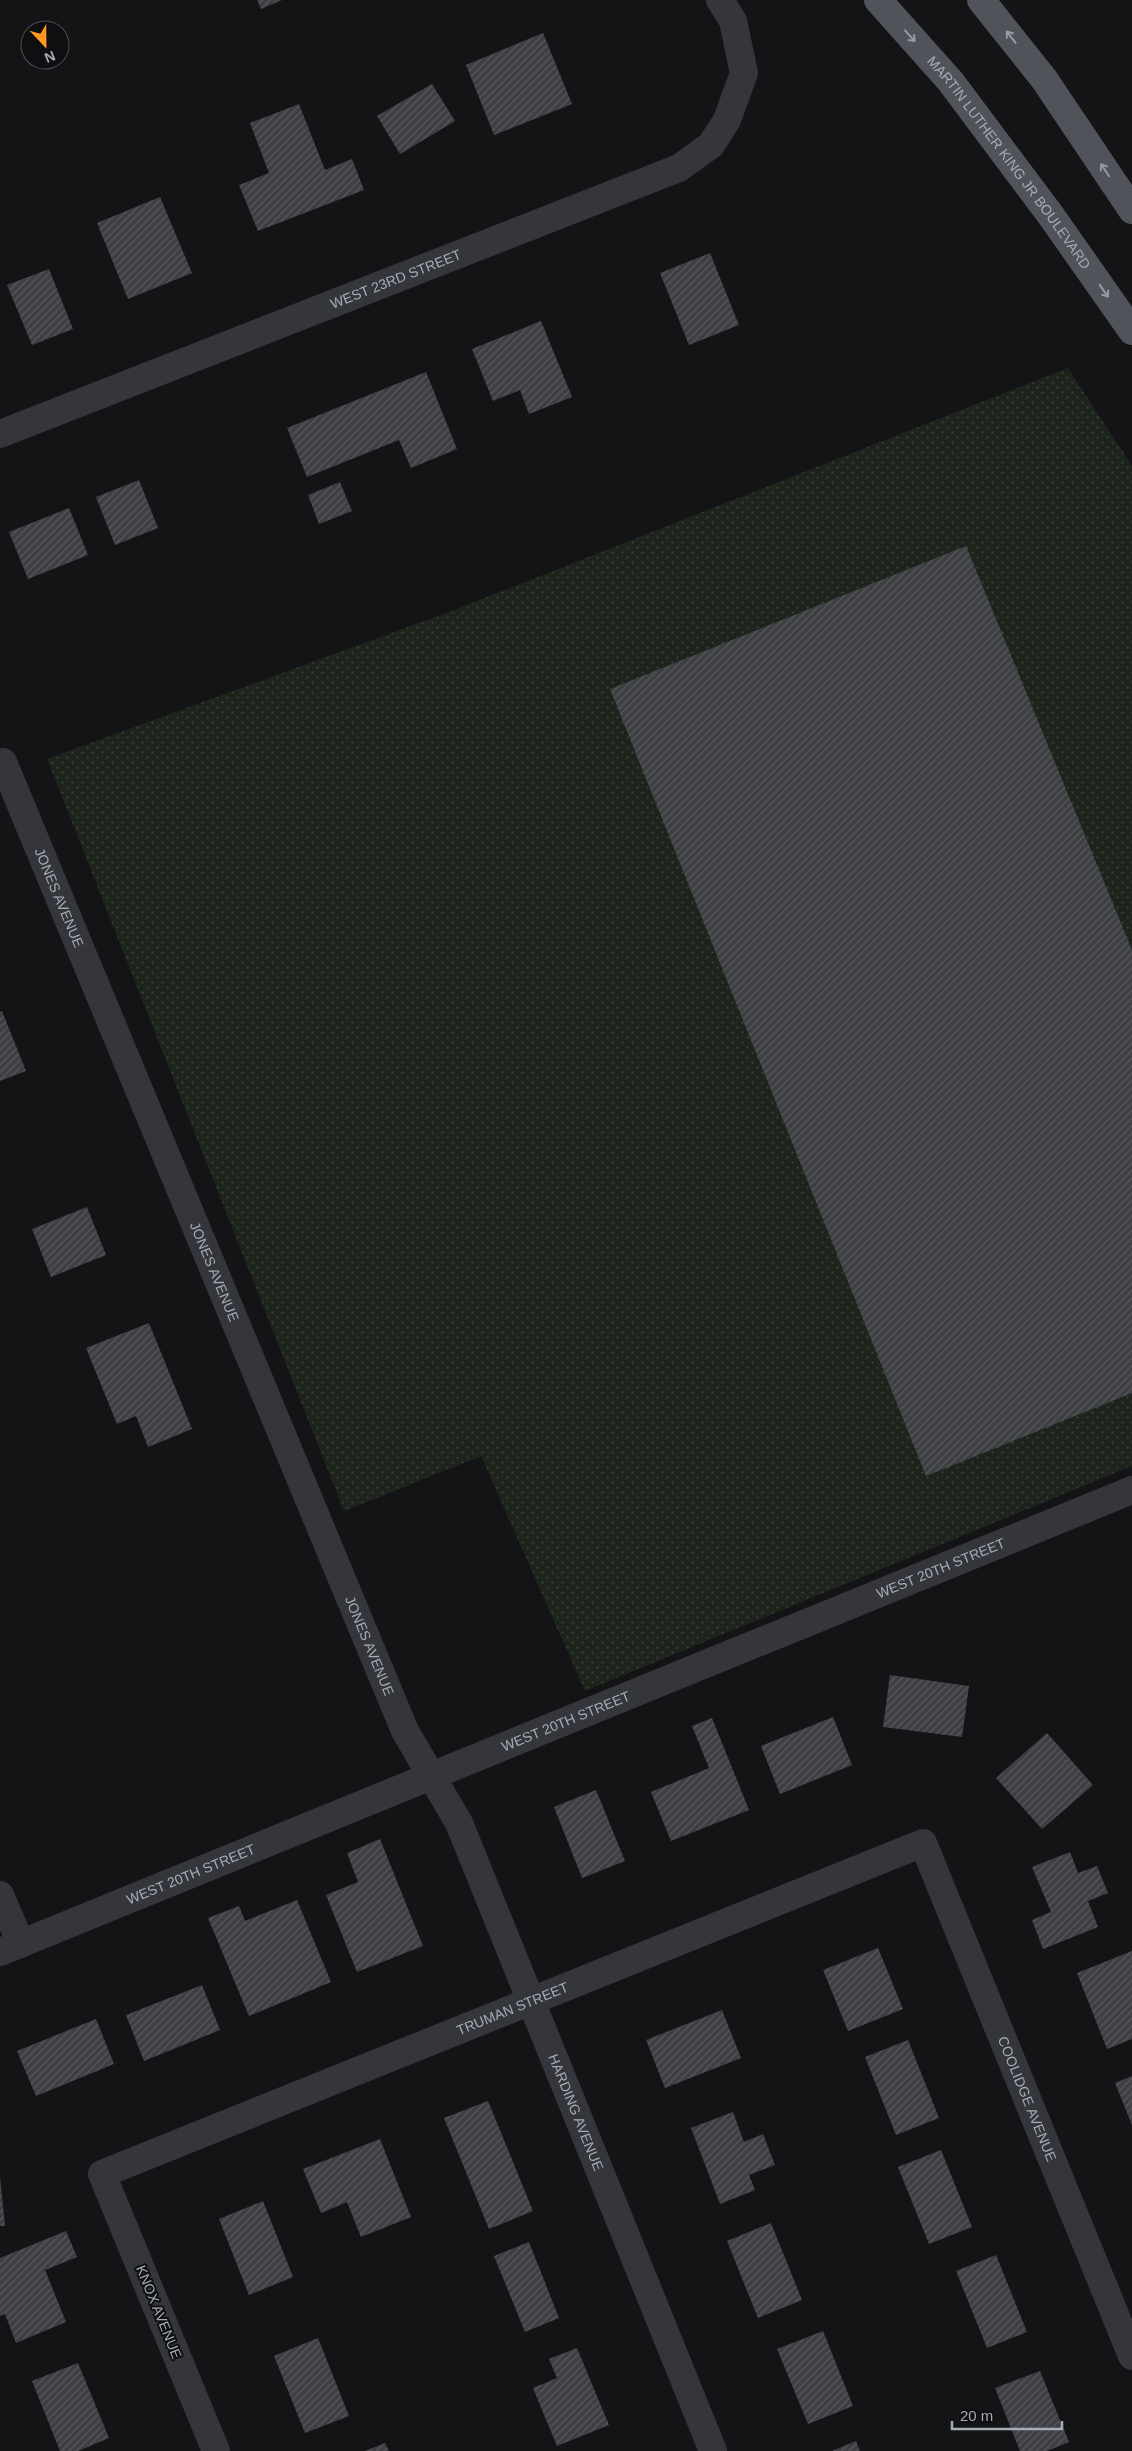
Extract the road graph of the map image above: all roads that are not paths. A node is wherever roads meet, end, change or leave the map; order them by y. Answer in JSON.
{"nodes":[{"id":1,"x":720,"y":0,"type":"edge"},
{"id":2,"x":878,"y":0,"type":"edge"},
{"id":3,"x":981,"y":0,"type":"edge"},
{"id":4,"x":1132,"y":210,"type":"edge"},
{"id":5,"x":1132,"y":331,"type":"edge"},
{"id":6,"x":0,"y":434,"type":"edge"},
{"id":7,"x":1,"y":763,"type":"edge"},
{"id":8,"x":1132,"y":1490,"type":"edge"},
{"id":9,"x":432,"y":1777,"type":"junction"},
{"id":10,"x":923,"y":1843,"type":"joint"},
{"id":11,"x":0,"y":1895,"type":"edge"},
{"id":12,"x":10,"y":1948,"type":"edge"},
{"id":13,"x":531,"y":1999,"type":"junction"},
{"id":14,"x":102,"y":2174,"type":"joint"},
{"id":15,"x":1132,"y":2356,"type":"edge"},
{"id":16,"x":216,"y":2451,"type":"edge"},
{"id":17,"x":713,"y":2451,"type":"edge"}],
"edges":[{"from":1,"to":6,"type":"street","name":"WEST 23RD STREET"},
{"from":2,"to":5,"type":"main road","name":"MARTIN LUTHER KING JR BOULEVARD","one_way":true},
{"from":4,"to":3,"type":"main road","one_way":true},
{"from":7,"to":9,"type":"street","name":"JONES AVENUE"},
{"from":8,"to":9,"type":"street","name":"WEST 20TH STREET"},
{"from":9,"to":12,"type":"street","name":"WEST 20TH STREET"},
{"from":9,"to":13,"type":"street","name":"HARDING AVENUE"},
{"from":10,"to":13,"type":"street","name":"TRUMAN STREET"},
{"from":10,"to":15,"type":"street","name":"COOLIDGE AVENUE"},
{"from":11,"to":12,"type":"street"},
{"from":13,"to":14,"type":"street","name":"TRUMAN STREET"},
{"from":13,"to":17,"type":"street","name":"HARDING AVENUE"},
{"from":14,"to":16,"type":"street","name":"KNOX AVENUE"}]}
